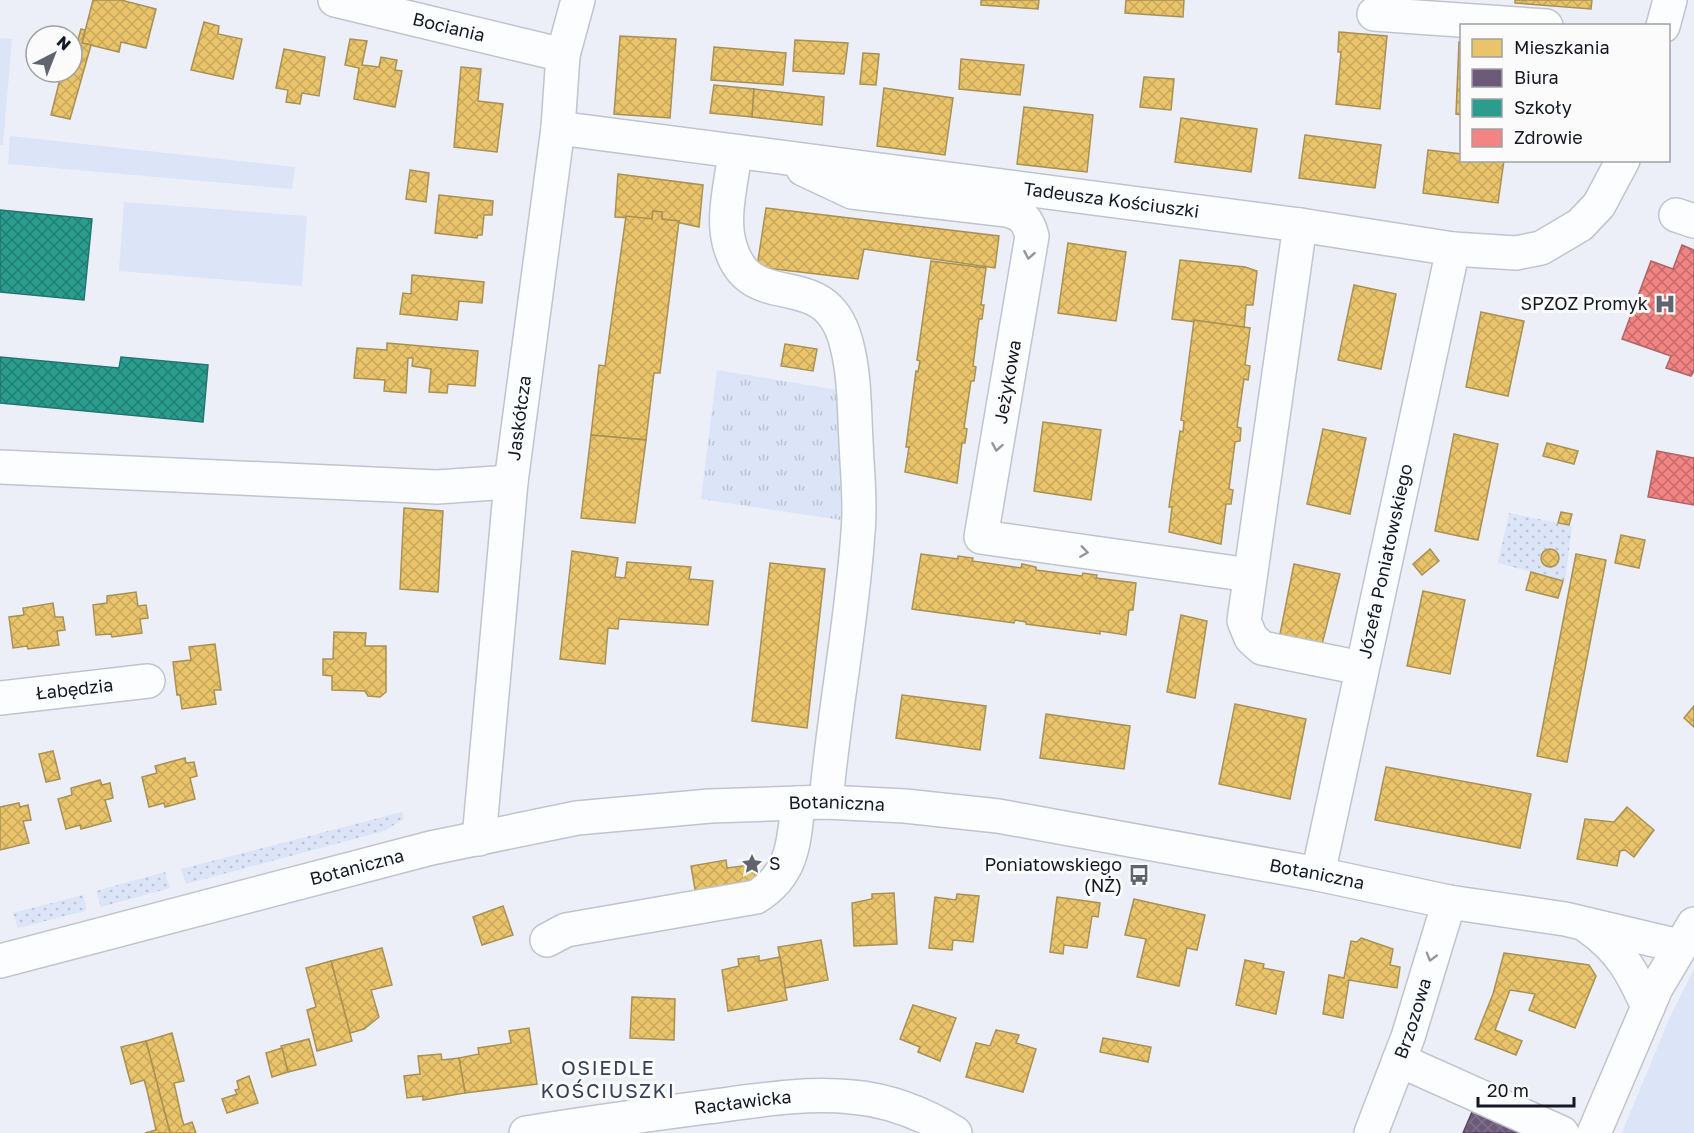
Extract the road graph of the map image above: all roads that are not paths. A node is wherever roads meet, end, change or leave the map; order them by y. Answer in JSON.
{"nodes":[{"id":1,"x":335,"y":0,"type":"edge"},
{"id":2,"x":578,"y":0,"type":"edge"},
{"id":3,"x":1670,"y":0,"type":"edge"},
{"id":4,"x":1374,"y":14,"type":"dead end"},
{"id":5,"x":1517,"y":24,"type":"edge"},
{"id":6,"x":1664,"y":24,"type":"edge"},
{"id":7,"x":563,"y":56,"type":"junction"},
{"id":8,"x":558,"y":128,"type":"junction"},
{"id":9,"x":735,"y":152,"type":"junction"},
{"id":10,"x":775,"y":156,"type":"junction"},
{"id":11,"x":1622,"y":162,"type":"edge"},
{"id":12,"x":1300,"y":225,"type":"junction"},
{"id":13,"x":1453,"y":249,"type":"junction"},
{"id":14,"x":0,"y":467,"type":"edge"},
{"id":15,"x":511,"y":483,"type":"junction"},
{"id":16,"x":1250,"y":574,"type":"junction"},
{"id":17,"x":1361,"y":668,"type":"junction"},
{"id":18,"x":148,"y":681,"type":"dead end"},
{"id":19,"x":0,"y":698,"type":"edge"},
{"id":20,"x":812,"y":803,"type":"junction"},
{"id":21,"x":479,"y":839,"type":"junction"},
{"id":22,"x":1318,"y":874,"type":"junction"},
{"id":23,"x":1449,"y":902,"type":"junction"},
{"id":24,"x":1581,"y":922,"type":"junction"},
{"id":25,"x":1687,"y":935,"type":"edge"},
{"id":26,"x":547,"y":940,"type":"dead end"},
{"id":27,"x":0,"y":961,"type":"edge"},
{"id":28,"x":1648,"y":1007,"type":"junction"},
{"id":29,"x":1399,"y":1060,"type":"junction"},
{"id":30,"x":526,"y":1133,"type":"edge"},
{"id":31,"x":955,"y":1133,"type":"edge"},
{"id":32,"x":1371,"y":1133,"type":"edge"},
{"id":33,"x":1562,"y":1133,"type":"edge"},
{"id":34,"x":1594,"y":1133,"type":"edge"}],
"edges":[{"from":1,"to":7,"type":"street","name":"Bociania"},
{"from":2,"to":7,"type":"street","name":"Jaskółcza"},
{"from":3,"to":6,"type":"street"},
{"from":4,"to":5,"type":"street"},
{"from":7,"to":8,"type":"street","name":"Jaskółcza"},
{"from":8,"to":9,"type":"street","name":"Tadeusza Kościuszki"},
{"from":8,"to":15,"type":"street","name":"Jaskółcza"},
{"from":9,"to":10,"type":"street","name":"Tadeusza Kościuszki"},
{"from":9,"to":20,"type":"street"},
{"from":10,"to":12,"type":"street","name":"Tadeusza Kościuszki"},
{"from":10,"to":16,"type":"street","name":"Jeżykowa","one_way":true},
{"from":11,"to":13,"type":"street","name":"Tadeusza Kościuszki"},
{"from":12,"to":13,"type":"street","name":"Tadeusza Kościuszki"},
{"from":12,"to":16,"type":"street"},
{"from":13,"to":17,"type":"street","name":"Józefa Poniatowskiego"},
{"from":14,"to":15,"type":"street"},
{"from":15,"to":21,"type":"street","name":"Jaskółcza"},
{"from":16,"to":17,"type":"street"},
{"from":17,"to":22,"type":"street","name":"Józefa Poniatowskiego"},
{"from":18,"to":19,"type":"street","name":"Łabędzia"},
{"from":20,"to":21,"type":"street","name":"Botaniczna"},
{"from":20,"to":22,"type":"street","name":"Botaniczna"},
{"from":20,"to":26,"type":"street"},
{"from":21,"to":27,"type":"street","name":"Botaniczna"},
{"from":22,"to":23,"type":"street","name":"Botaniczna"},
{"from":23,"to":24,"type":"street","name":"Botaniczna"},
{"from":23,"to":29,"type":"street","name":"Brzozowa","one_way":true},
{"from":24,"to":25,"type":"street","name":"Botaniczna"},
{"from":24,"to":28,"type":"street"},
{"from":25,"to":28,"type":"street"},
{"from":28,"to":34,"type":"street"},
{"from":29,"to":32,"type":"street","name":"Brzozowa"},
{"from":29,"to":33,"type":"street"},
{"from":30,"to":31,"type":"street","name":"Racławicka"}]}
